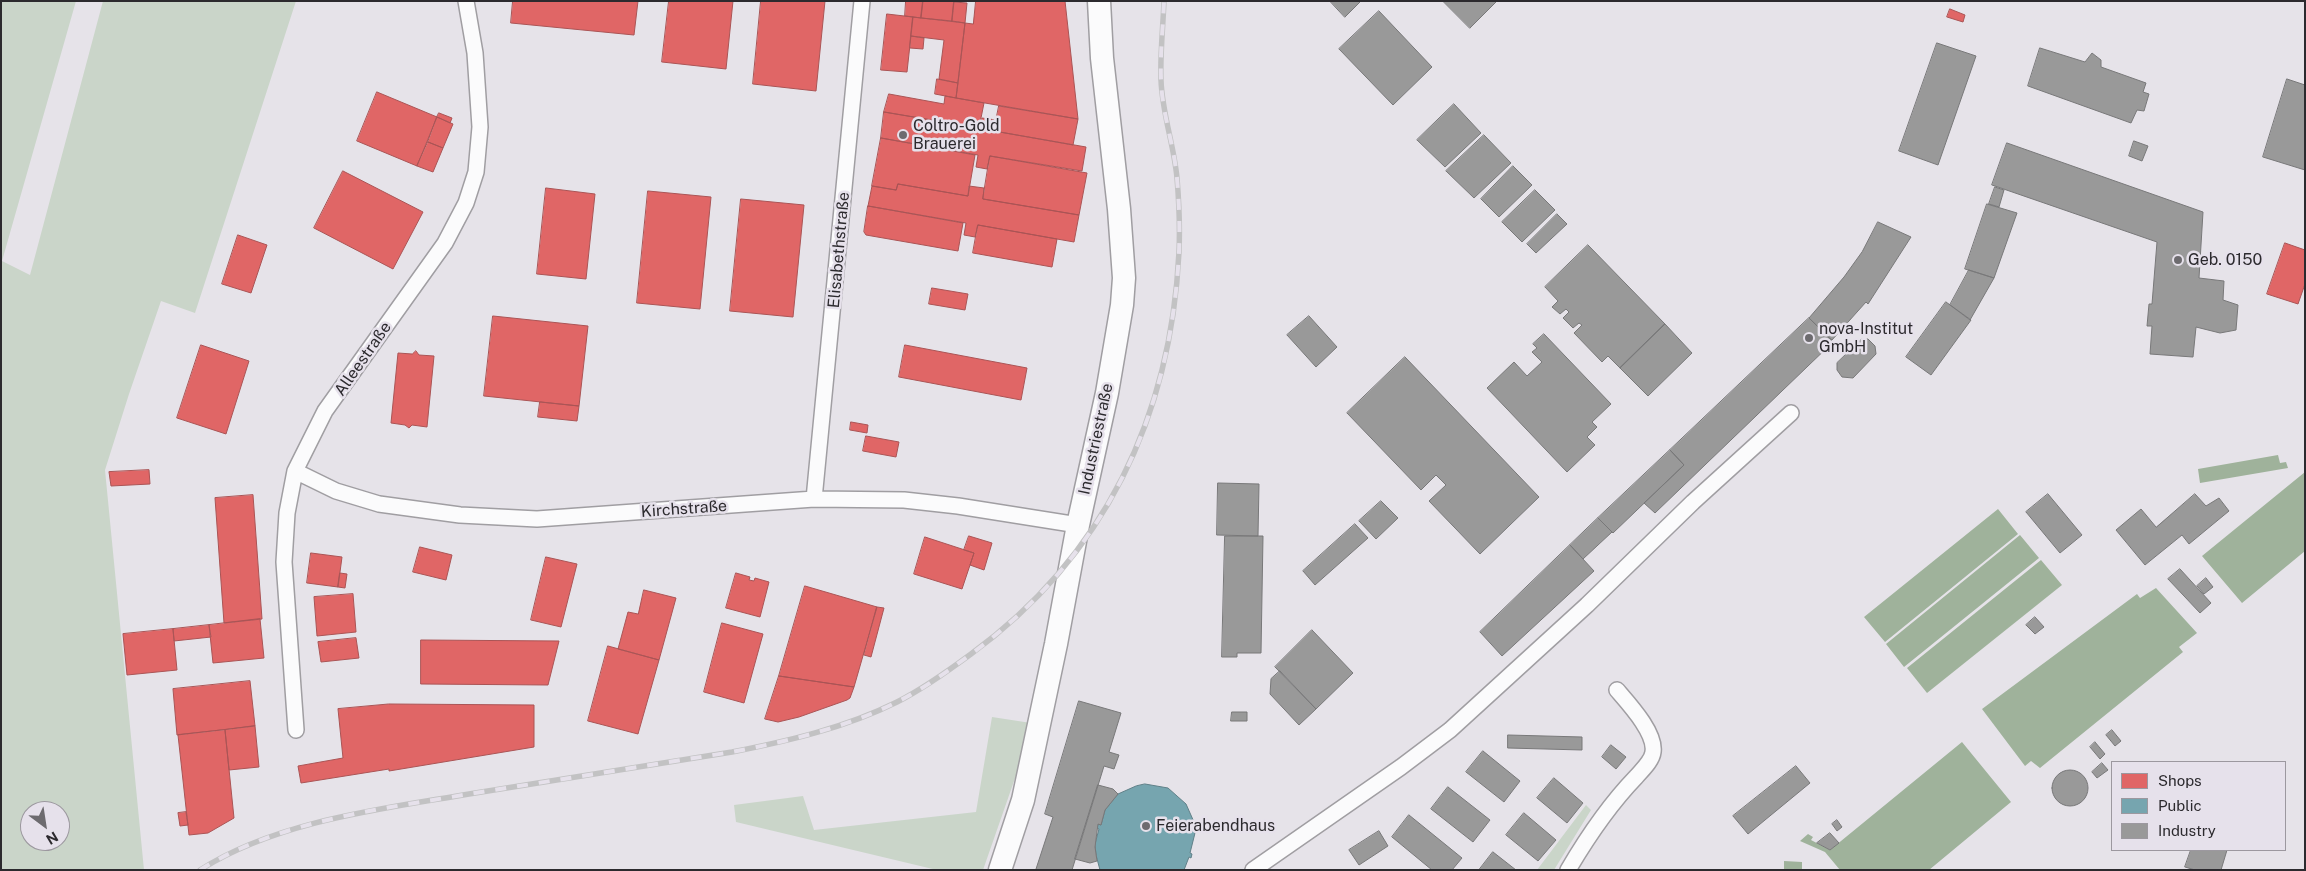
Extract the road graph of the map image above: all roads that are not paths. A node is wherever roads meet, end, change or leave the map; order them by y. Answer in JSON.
{"nodes":[{"id":1,"x":466,"y":1,"type":"edge"},
{"id":2,"x":862,"y":1,"type":"edge"},
{"id":3,"x":1099,"y":1,"type":"edge"},
{"id":4,"x":1791,"y":413,"type":"dead end"},
{"id":5,"x":296,"y":471,"type":"junction"},
{"id":6,"x":814,"y":499,"type":"junction"},
{"id":7,"x":1078,"y":524,"type":"junction"},
{"id":8,"x":1617,"y":690,"type":"dead end"},
{"id":9,"x":296,"y":730,"type":"dead end"},
{"id":10,"x":1000,"y":870,"type":"edge"},
{"id":11,"x":1253,"y":870,"type":"edge"},
{"id":12,"x":1568,"y":870,"type":"edge"}],
"edges":[{"from":1,"to":5,"type":"street","name":"Alleestraße"},
{"from":2,"to":6,"type":"street","name":"Elisabethstraße"},
{"from":3,"to":7,"type":"main road","name":"Industriestraße"},
{"from":4,"to":11,"type":"street"},
{"from":5,"to":6,"type":"street","name":"Kirchstraße"},
{"from":5,"to":9,"type":"street","name":"Alleestraße"},
{"from":6,"to":7,"type":"street","name":"Kirchstraße"},
{"from":7,"to":10,"type":"main road","name":"Industriestraße"},
{"from":8,"to":12,"type":"street"}]}
